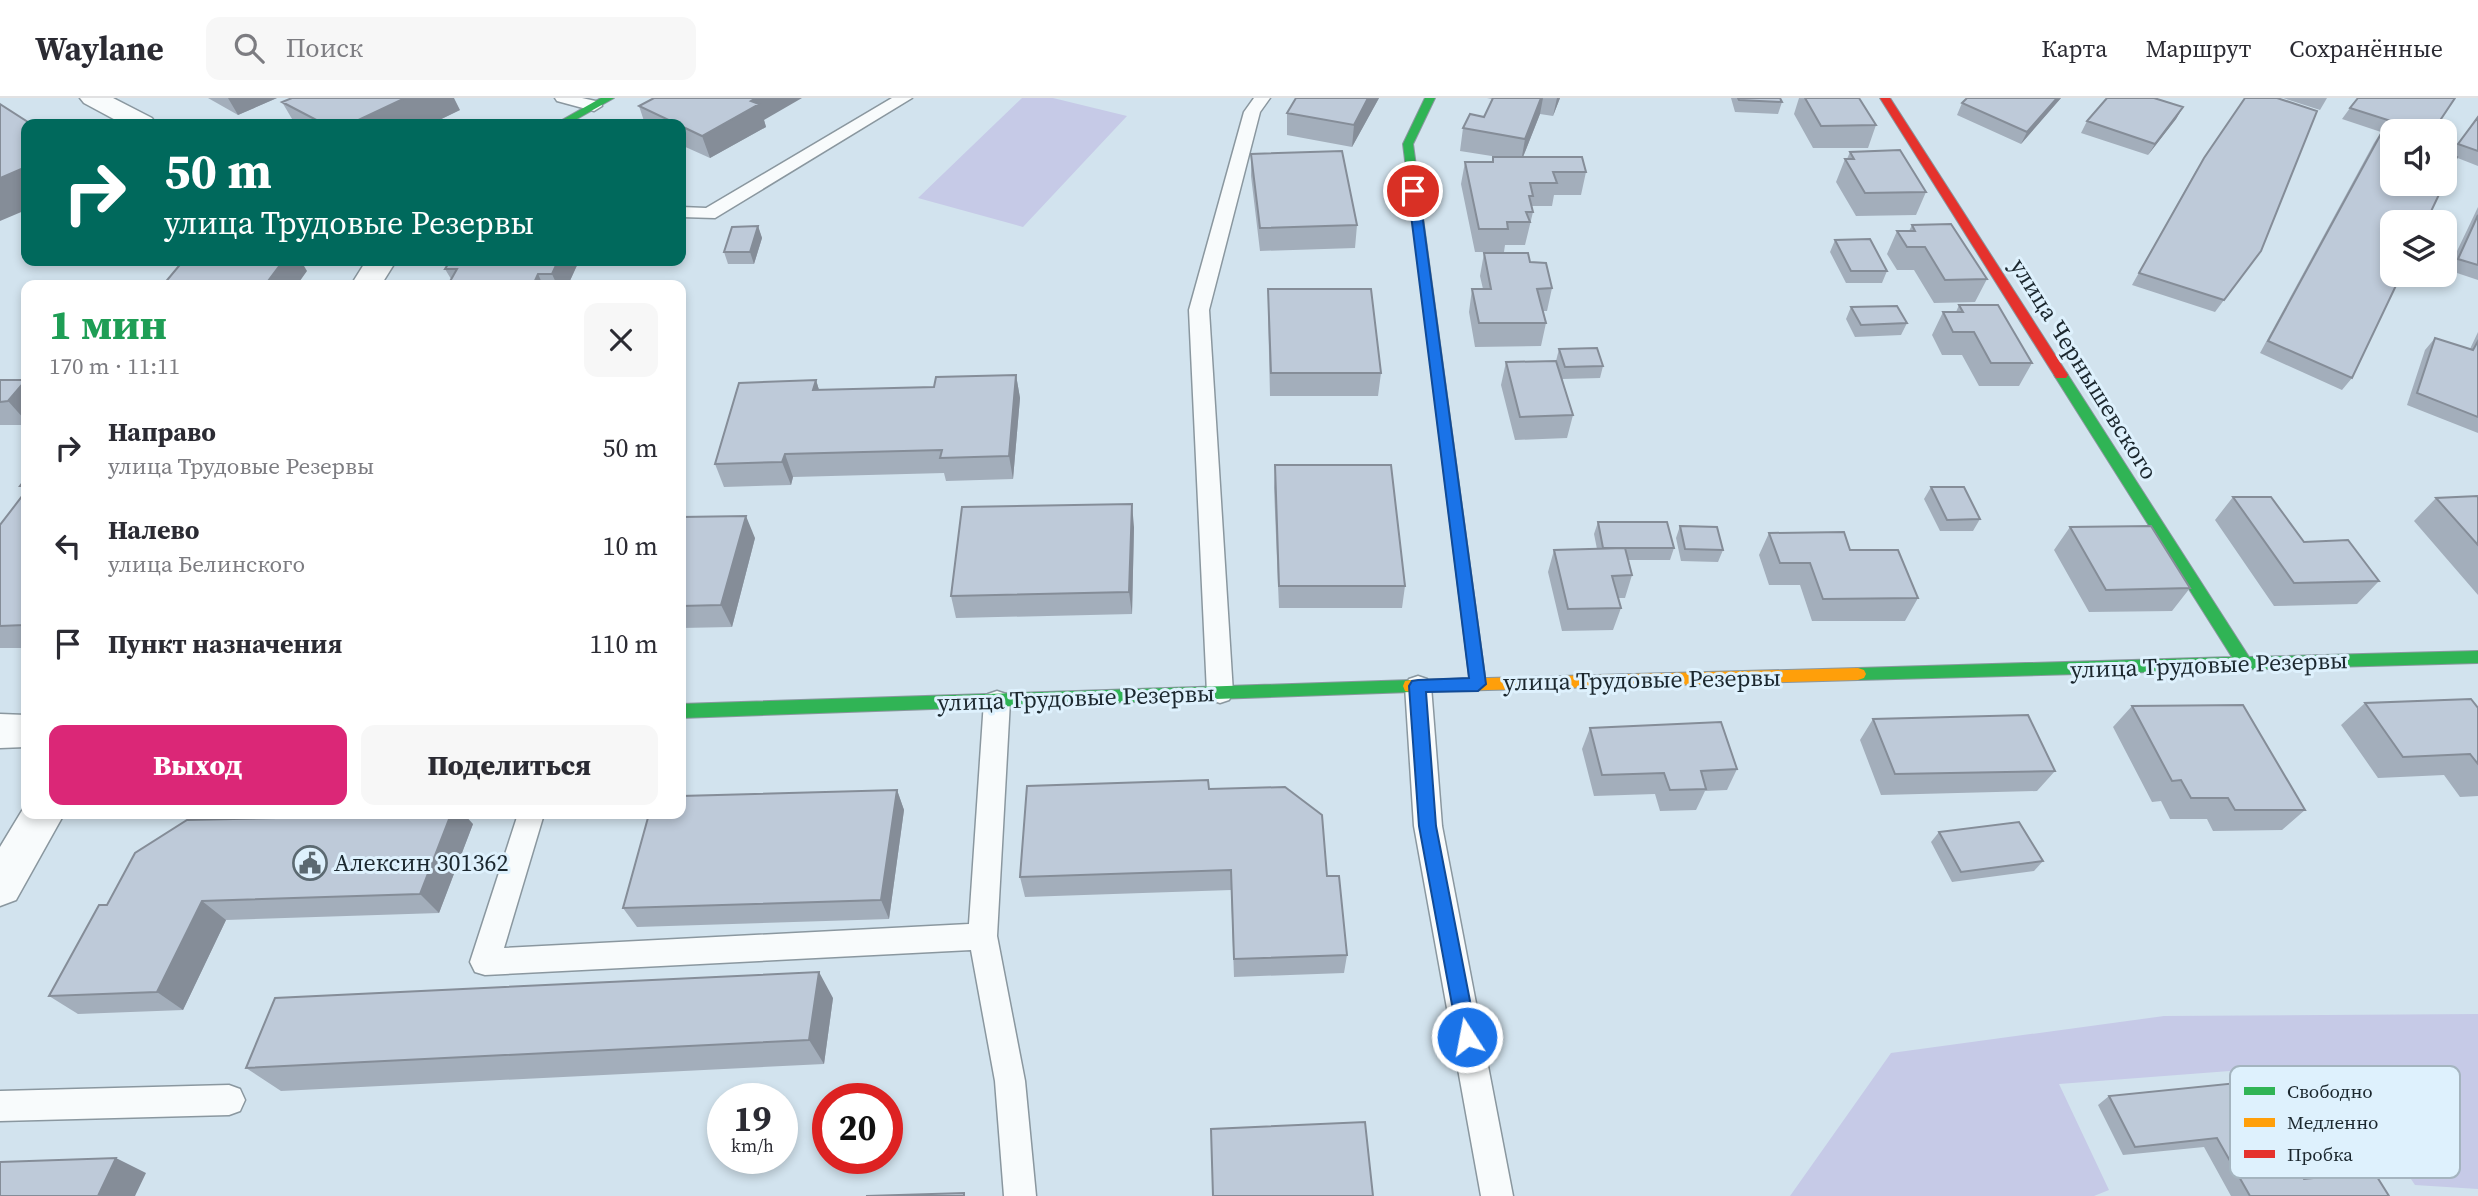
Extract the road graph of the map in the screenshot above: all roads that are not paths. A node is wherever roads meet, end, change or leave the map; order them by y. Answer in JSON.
{"nodes":[{"id":1,"x":93,"y":98,"type":"edge"},
{"id":2,"x":563,"y":98,"type":"edge"},
{"id":3,"x":904,"y":98,"type":"edge"},
{"id":4,"x":1262,"y":98,"type":"edge"},
{"id":5,"x":1430,"y":98,"type":"edge"},
{"id":6,"x":1885,"y":98,"type":"edge"},
{"id":7,"x":601,"y":102,"type":"edge"},
{"id":8,"x":133,"y":119,"type":"edge"},
{"id":9,"x":569,"y":119,"type":"edge"},
{"id":10,"x":686,"y":213,"type":"edge"},
{"id":11,"x":2478,"y":657,"type":"edge"},
{"id":12,"x":2245,"y":664,"type":"junction"},
{"id":13,"x":1478,"y":684,"type":"junction"},
{"id":14,"x":1418,"y":686,"type":"junction"},
{"id":15,"x":1220,"y":694,"type":"junction"},
{"id":16,"x":997,"y":701,"type":"junction"},
{"id":17,"x":686,"y":711,"type":"edge"},
{"id":18,"x":21,"y":730,"type":"edge"},
{"id":19,"x":0,"y":731,"type":"edge"},
{"id":20,"x":40,"y":819,"type":"edge"},
{"id":21,"x":529,"y":819,"type":"edge"},
{"id":22,"x":0,"y":886,"type":"edge"},
{"id":23,"x":983,"y":936,"type":"junction"},
{"id":24,"x":229,"y":1100,"type":"dead end"},
{"id":25,"x":0,"y":1106,"type":"edge"},
{"id":26,"x":1020,"y":1196,"type":"edge"},
{"id":27,"x":1497,"y":1196,"type":"edge"}],
"edges":[{"from":1,"to":8,"type":"street"},
{"from":2,"to":7,"type":"lane"},
{"from":3,"to":10,"type":"lane"},
{"from":4,"to":15,"type":"lane"},
{"from":5,"to":13,"type":"street"},
{"from":6,"to":12,"type":"street","name":"улица Чернышевского"},
{"from":7,"to":9,"type":"street"},
{"from":11,"to":12,"type":"street","name":"улица Трудовые Резервы"},
{"from":12,"to":13,"type":"street","name":"улица Трудовые Резервы"},
{"from":13,"to":14,"type":"street","name":"улица Трудовые Резервы"},
{"from":14,"to":15,"type":"street","name":"улица Трудовые Резервы"},
{"from":14,"to":27,"type":"lane"},
{"from":15,"to":16,"type":"street","name":"улица Трудовые Резервы"},
{"from":16,"to":17,"type":"street","name":"улица Трудовые Резервы"},
{"from":16,"to":23,"type":"lane"},
{"from":18,"to":19,"type":"street"},
{"from":20,"to":22,"type":"street"},
{"from":21,"to":23,"type":"lane"},
{"from":23,"to":26,"type":"lane"},
{"from":24,"to":25,"type":"lane"}]}
